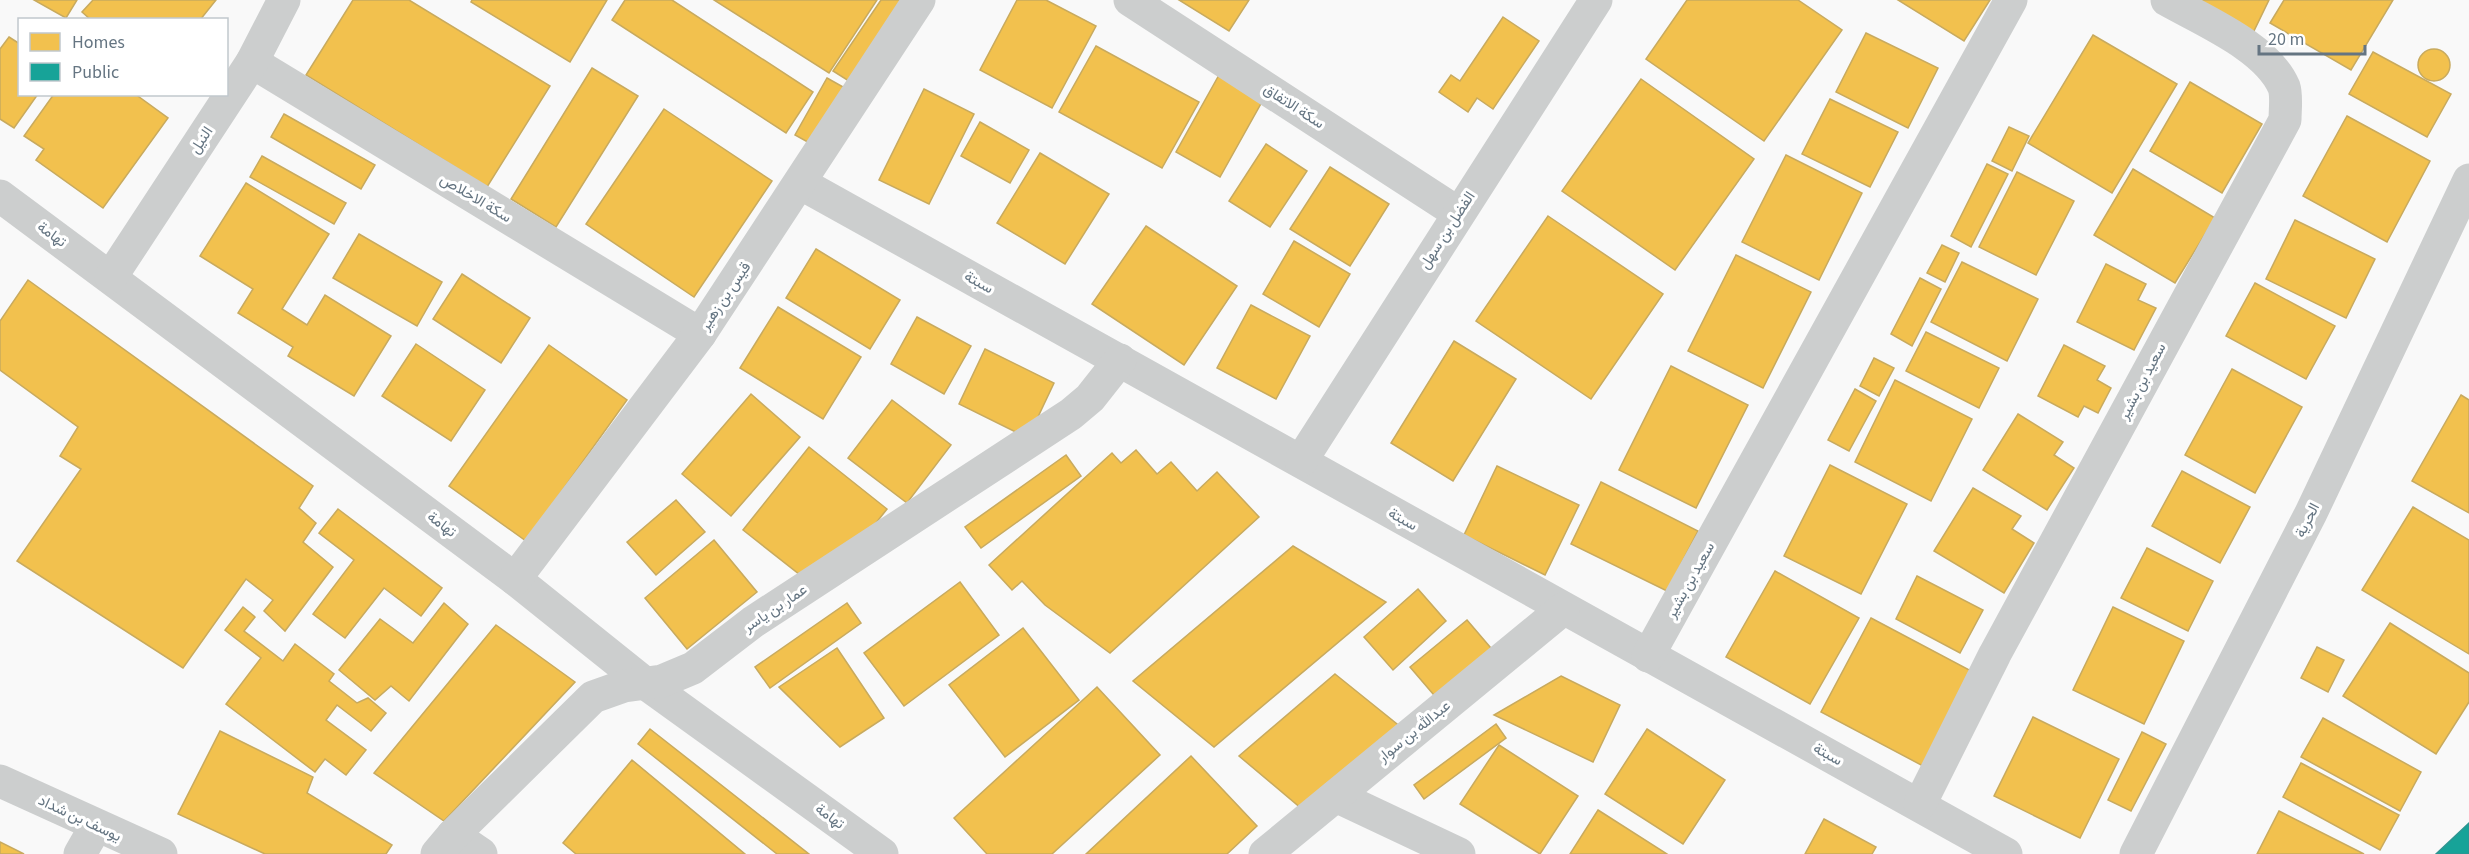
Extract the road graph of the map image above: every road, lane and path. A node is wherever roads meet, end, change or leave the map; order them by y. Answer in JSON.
{"nodes":[{"id":1,"x":284,"y":0,"type":"edge"},
{"id":2,"x":919,"y":0,"type":"edge"},
{"id":3,"x":1130,"y":0,"type":"edge"},
{"id":4,"x":1596,"y":0,"type":"edge"},
{"id":5,"x":2011,"y":0,"type":"edge"},
{"id":6,"x":2168,"y":0,"type":"edge"},
{"id":7,"x":252,"y":62,"type":"junction"},
{"id":8,"x":2469,"y":180,"type":"edge"},
{"id":9,"x":800,"y":183,"type":"junction"},
{"id":10,"x":0,"y":196,"type":"edge"},
{"id":11,"x":1458,"y":213,"type":"junction"},
{"id":12,"x":111,"y":277,"type":"junction"},
{"id":13,"x":700,"y":334,"type":"junction"},
{"id":14,"x":1120,"y":360,"type":"junction"},
{"id":15,"x":1301,"y":461,"type":"junction"},
{"id":16,"x":515,"y":579,"type":"junction"},
{"id":17,"x":1563,"y":609,"type":"junction"},
{"id":18,"x":1648,"y":656,"type":"junction"},
{"id":19,"x":646,"y":683,"type":"junction"},
{"id":20,"x":0,"y":781,"type":"edge"},
{"id":21,"x":1336,"y":795,"type":"junction"},
{"id":22,"x":1920,"y":804,"type":"junction"},
{"id":23,"x":88,"y":840,"type":"edge"},
{"id":24,"x":445,"y":845,"type":"edge"},
{"id":25,"x":161,"y":854,"type":"edge"},
{"id":26,"x":481,"y":854,"type":"edge"},
{"id":27,"x":882,"y":854,"type":"edge"},
{"id":28,"x":1265,"y":854,"type":"edge"},
{"id":29,"x":1458,"y":854,"type":"edge"},
{"id":30,"x":2006,"y":854,"type":"edge"},
{"id":31,"x":2136,"y":854,"type":"edge"}],
"edges":[{"from":1,"to":7,"type":"street","name":"النيل"},
{"from":2,"to":9,"type":"street","name":"قيس بن زهير"},
{"from":3,"to":11,"type":"street","name":"سكة الاتفاق"},
{"from":4,"to":11,"type":"street","name":"الفضل بن سهل"},
{"from":5,"to":18,"type":"street","name":"سعيد بن بشير"},
{"from":6,"to":22,"type":"street","name":"سعيد بن بشير"},
{"from":7,"to":12,"type":"street","name":"النيل"},
{"from":7,"to":13,"type":"street","name":"سكة الاخلاص"},
{"from":8,"to":31,"type":"street","name":"الحرية"},
{"from":9,"to":13,"type":"street","name":"قيس بن زهير"},
{"from":9,"to":14,"type":"street","name":"سبتة"},
{"from":10,"to":12,"type":"street","name":"تهامة"},
{"from":11,"to":15,"type":"street","name":"الفضل بن سهل"},
{"from":12,"to":16,"type":"street","name":"تهامة"},
{"from":13,"to":16,"type":"street","name":"قيس بن زهير"},
{"from":14,"to":15,"type":"street","name":"سبتة"},
{"from":14,"to":19,"type":"street","name":"عمار بن ياسر"},
{"from":15,"to":17,"type":"street","name":"سبتة"},
{"from":16,"to":19,"type":"street","name":"تهامة"},
{"from":17,"to":18,"type":"street","name":"سبتة"},
{"from":17,"to":21,"type":"street","name":"عبدالله بن سوار"},
{"from":18,"to":22,"type":"street","name":"سبتة"},
{"from":19,"to":24,"type":"street","name":"عمار بن ياسر"},
{"from":19,"to":27,"type":"street","name":"تهامة"},
{"from":20,"to":23,"type":"street","name":"يوسف بن شداد"},
{"from":21,"to":28,"type":"street","name":"عبدالله بن سوار"},
{"from":21,"to":29,"type":"street"},
{"from":22,"to":30,"type":"street","name":"سبتة"},
{"from":23,"to":25,"type":"street","name":"يوسف بن شداد"},
{"from":24,"to":26,"type":"street"}]}
